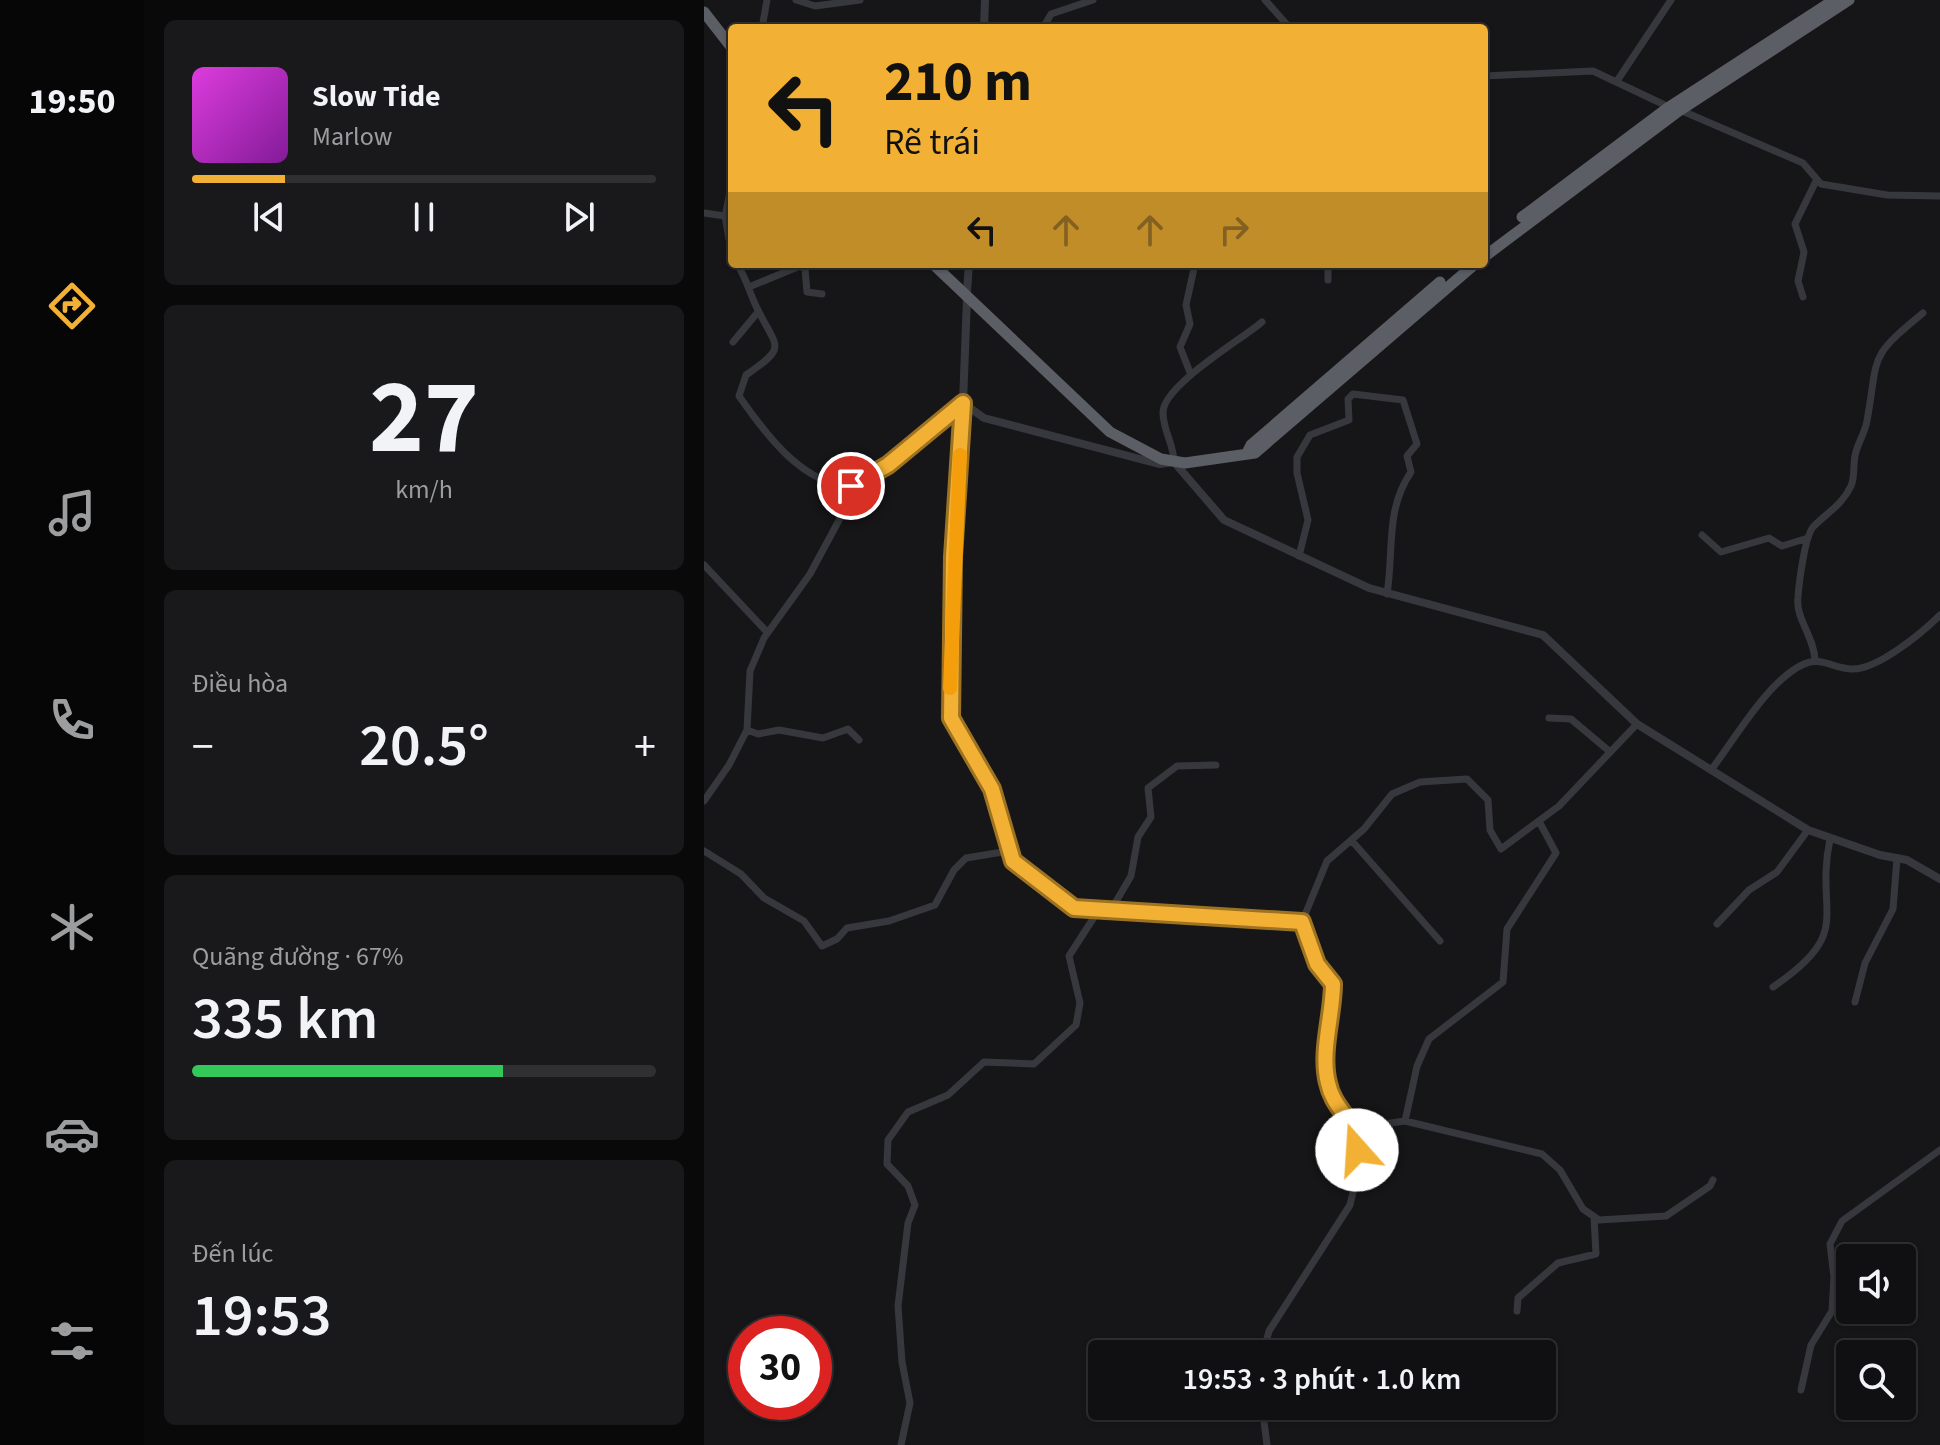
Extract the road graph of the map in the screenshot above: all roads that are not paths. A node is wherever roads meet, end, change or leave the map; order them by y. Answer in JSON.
{"nodes":[{"id":1,"x":767,"y":0,"type":"edge"},
{"id":2,"x":796,"y":0,"type":"edge"},
{"id":3,"x":860,"y":0,"type":"edge"},
{"id":4,"x":985,"y":0,"type":"edge"},
{"id":5,"x":1093,"y":0,"type":"edge"},
{"id":6,"x":1265,"y":0,"type":"edge"},
{"id":7,"x":1671,"y":0,"type":"edge"},
{"id":8,"x":1834,"y":0,"type":"edge"},
{"id":9,"x":1849,"y":0,"type":"edge"},
{"id":10,"x":704,"y":1,"type":"edge"},
{"id":11,"x":704,"y":12,"type":"edge"},
{"id":12,"x":763,"y":24,"type":"edge"},
{"id":13,"x":984,"y":24,"type":"edge"},
{"id":14,"x":1044,"y":24,"type":"edge"},
{"id":15,"x":1286,"y":24,"type":"edge"},
{"id":16,"x":728,"y":31,"type":"edge"},
{"id":17,"x":728,"y":43,"type":"edge"},
{"id":18,"x":1488,"y":76,"type":"edge"},
{"id":19,"x":1617,"y":81,"type":"junction"},
{"id":20,"x":1674,"y":109,"type":"junction"},
{"id":21,"x":1816,"y":181,"type":"junction"},
{"id":22,"x":1940,"y":196,"type":"edge"},
{"id":23,"x":728,"y":202,"type":"edge"},
{"id":24,"x":704,"y":213,"type":"edge"},
{"id":25,"x":725,"y":216,"type":"junction"},
{"id":26,"x":728,"y":233,"type":"edge"},
{"id":27,"x":1488,"y":244,"type":"edge"},
{"id":28,"x":1488,"y":254,"type":"edge"},
{"id":29,"x":739,"y":268,"type":"edge"},
{"id":30,"x":795,"y":268,"type":"edge"},
{"id":31,"x":803,"y":268,"type":"edge"},
{"id":32,"x":938,"y":268,"type":"edge"},
{"id":33,"x":944,"y":268,"type":"edge"},
{"id":34,"x":969,"y":268,"type":"edge"},
{"id":35,"x":1194,"y":268,"type":"edge"},
{"id":36,"x":1328,"y":268,"type":"edge"},
{"id":37,"x":1458,"y":268,"type":"edge"},
{"id":38,"x":1470,"y":268,"type":"edge"},
{"id":39,"x":1328,"y":280,"type":"dead end"},
{"id":40,"x":749,"y":287,"type":"junction"},
{"id":41,"x":822,"y":294,"type":"dead end"},
{"id":42,"x":967,"y":294,"type":"junction"},
{"id":43,"x":1803,"y":297,"type":"dead end"},
{"id":44,"x":758,"y":312,"type":"junction"},
{"id":45,"x":1923,"y":313,"type":"dead end"},
{"id":46,"x":1262,"y":322,"type":"dead end"},
{"id":47,"x":733,"y":342,"type":"dead end"},
{"id":48,"x":1191,"y":375,"type":"junction"},
{"id":49,"x":963,"y":403,"type":"junction"},
{"id":50,"x":1247,"y":453,"type":"junction"},
{"id":51,"x":1174,"y":462,"type":"junction"},
{"id":52,"x":858,"y":485,"type":"junction"},
{"id":53,"x":1702,"y":535,"type":"dead end"},
{"id":54,"x":1808,"y":538,"type":"junction"},
{"id":55,"x":1299,"y":556,"type":"junction"},
{"id":56,"x":704,"y":565,"type":"edge"},
{"id":57,"x":1387,"y":594,"type":"junction"},
{"id":58,"x":1940,"y":615,"type":"edge"},
{"id":59,"x":767,"y":632,"type":"junction"},
{"id":60,"x":1815,"y":660,"type":"junction"},
{"id":61,"x":1549,"y":718,"type":"dead end"},
{"id":62,"x":1637,"y":724,"type":"junction"},
{"id":63,"x":747,"y":730,"type":"junction"},
{"id":64,"x":859,"y":740,"type":"dead end"},
{"id":65,"x":1609,"y":751,"type":"junction"},
{"id":66,"x":1216,"y":765,"type":"dead end"},
{"id":67,"x":1711,"y":770,"type":"junction"},
{"id":68,"x":704,"y":801,"type":"edge"},
{"id":69,"x":1540,"y":823,"type":"junction"},
{"id":70,"x":1808,"y":830,"type":"junction"},
{"id":71,"x":1830,"y":839,"type":"junction"},
{"id":72,"x":1352,"y":841,"type":"junction"},
{"id":73,"x":704,"y":851,"type":"edge"},
{"id":74,"x":1009,"y":851,"type":"junction"},
{"id":75,"x":1897,"y":858,"type":"junction"},
{"id":76,"x":1940,"y":879,"type":"edge"},
{"id":77,"x":1111,"y":910,"type":"junction"},
{"id":78,"x":1098,"y":911,"type":"junction"},
{"id":79,"x":1302,"y":922,"type":"junction"},
{"id":80,"x":1717,"y":924,"type":"dead end"},
{"id":81,"x":1440,"y":941,"type":"dead end"},
{"id":82,"x":1773,"y":987,"type":"dead end"},
{"id":83,"x":1855,"y":1002,"type":"dead end"},
{"id":84,"x":1405,"y":1121,"type":"junction"},
{"id":85,"x":1356,"y":1128,"type":"junction"},
{"id":86,"x":1940,"y":1150,"type":"edge"},
{"id":87,"x":1713,"y":1180,"type":"dead end"},
{"id":88,"x":1594,"y":1218,"type":"junction"},
{"id":89,"x":1517,"y":1311,"type":"dead end"},
{"id":90,"x":1269,"y":1340,"type":"edge"},
{"id":91,"x":1801,"y":1390,"type":"dead end"},
{"id":92,"x":1264,"y":1420,"type":"edge"},
{"id":93,"x":901,"y":1445,"type":"edge"},
{"id":94,"x":1267,"y":1445,"type":"edge"}],
"edges":[{"from":1,"to":12,"type":"street"},
{"from":2,"to":3,"type":"street"},
{"from":4,"to":13,"type":"street"},
{"from":5,"to":14,"type":"street"},
{"from":6,"to":15,"type":"street"},
{"from":7,"to":19,"type":"street"},
{"from":8,"to":20,"type":"highway"},
{"from":9,"to":20,"type":"highway"},
{"from":10,"to":16,"type":"highway"},
{"from":11,"to":17,"type":"highway"},
{"from":18,"to":19,"type":"street"},
{"from":19,"to":20,"type":"street"},
{"from":20,"to":21,"type":"street"},
{"from":20,"to":27,"type":"highway"},
{"from":20,"to":28,"type":"highway"},
{"from":21,"to":22,"type":"street"},
{"from":21,"to":43,"type":"street"},
{"from":23,"to":25,"type":"street"},
{"from":24,"to":25,"type":"street"},
{"from":25,"to":26,"type":"street"},
{"from":29,"to":40,"type":"street"},
{"from":30,"to":40,"type":"street"},
{"from":31,"to":41,"type":"street"},
{"from":32,"to":42,"type":"highway"},
{"from":33,"to":42,"type":"highway"},
{"from":34,"to":42,"type":"street"},
{"from":35,"to":48,"type":"street"},
{"from":36,"to":39,"type":"street"},
{"from":37,"to":50,"type":"highway"},
{"from":38,"to":50,"type":"highway"},
{"from":40,"to":44,"type":"street"},
{"from":42,"to":49,"type":"street"},
{"from":42,"to":51,"type":"highway"},
{"from":44,"to":47,"type":"street"},
{"from":44,"to":52,"type":"street"},
{"from":45,"to":54,"type":"street"},
{"from":46,"to":48,"type":"street"},
{"from":48,"to":51,"type":"street"},
{"from":49,"to":51,"type":"street"},
{"from":49,"to":52,"type":"street"},
{"from":49,"to":74,"type":"street"},
{"from":50,"to":51,"type":"highway"},
{"from":51,"to":55,"type":"street"},
{"from":52,"to":59,"type":"street"},
{"from":53,"to":54,"type":"street"},
{"from":54,"to":60,"type":"street"},
{"from":55,"to":57,"type":"street"},
{"from":55,"to":57,"type":"street"},
{"from":56,"to":59,"type":"street"},
{"from":57,"to":62,"type":"street"},
{"from":58,"to":60,"type":"street"},
{"from":59,"to":63,"type":"street"},
{"from":60,"to":67,"type":"street"},
{"from":61,"to":65,"type":"street"},
{"from":62,"to":65,"type":"street"},
{"from":62,"to":67,"type":"street"},
{"from":63,"to":64,"type":"street"},
{"from":63,"to":68,"type":"street"},
{"from":65,"to":69,"type":"street"},
{"from":66,"to":77,"type":"street"},
{"from":67,"to":70,"type":"street"},
{"from":69,"to":72,"type":"street"},
{"from":69,"to":84,"type":"street"},
{"from":70,"to":71,"type":"street"},
{"from":70,"to":80,"type":"street"},
{"from":71,"to":75,"type":"street"},
{"from":71,"to":82,"type":"street"},
{"from":72,"to":79,"type":"street"},
{"from":72,"to":81,"type":"street"},
{"from":73,"to":74,"type":"street"},
{"from":74,"to":78,"type":"street"},
{"from":75,"to":76,"type":"street"},
{"from":75,"to":83,"type":"street"},
{"from":77,"to":78,"type":"street"},
{"from":77,"to":79,"type":"street"},
{"from":78,"to":93,"type":"street"},
{"from":79,"to":85,"type":"street"},
{"from":84,"to":85,"type":"street"},
{"from":84,"to":88,"type":"street"},
{"from":85,"to":90,"type":"street"},
{"from":86,"to":91,"type":"street"},
{"from":87,"to":88,"type":"street"},
{"from":88,"to":89,"type":"street"},
{"from":92,"to":94,"type":"street"}]}
